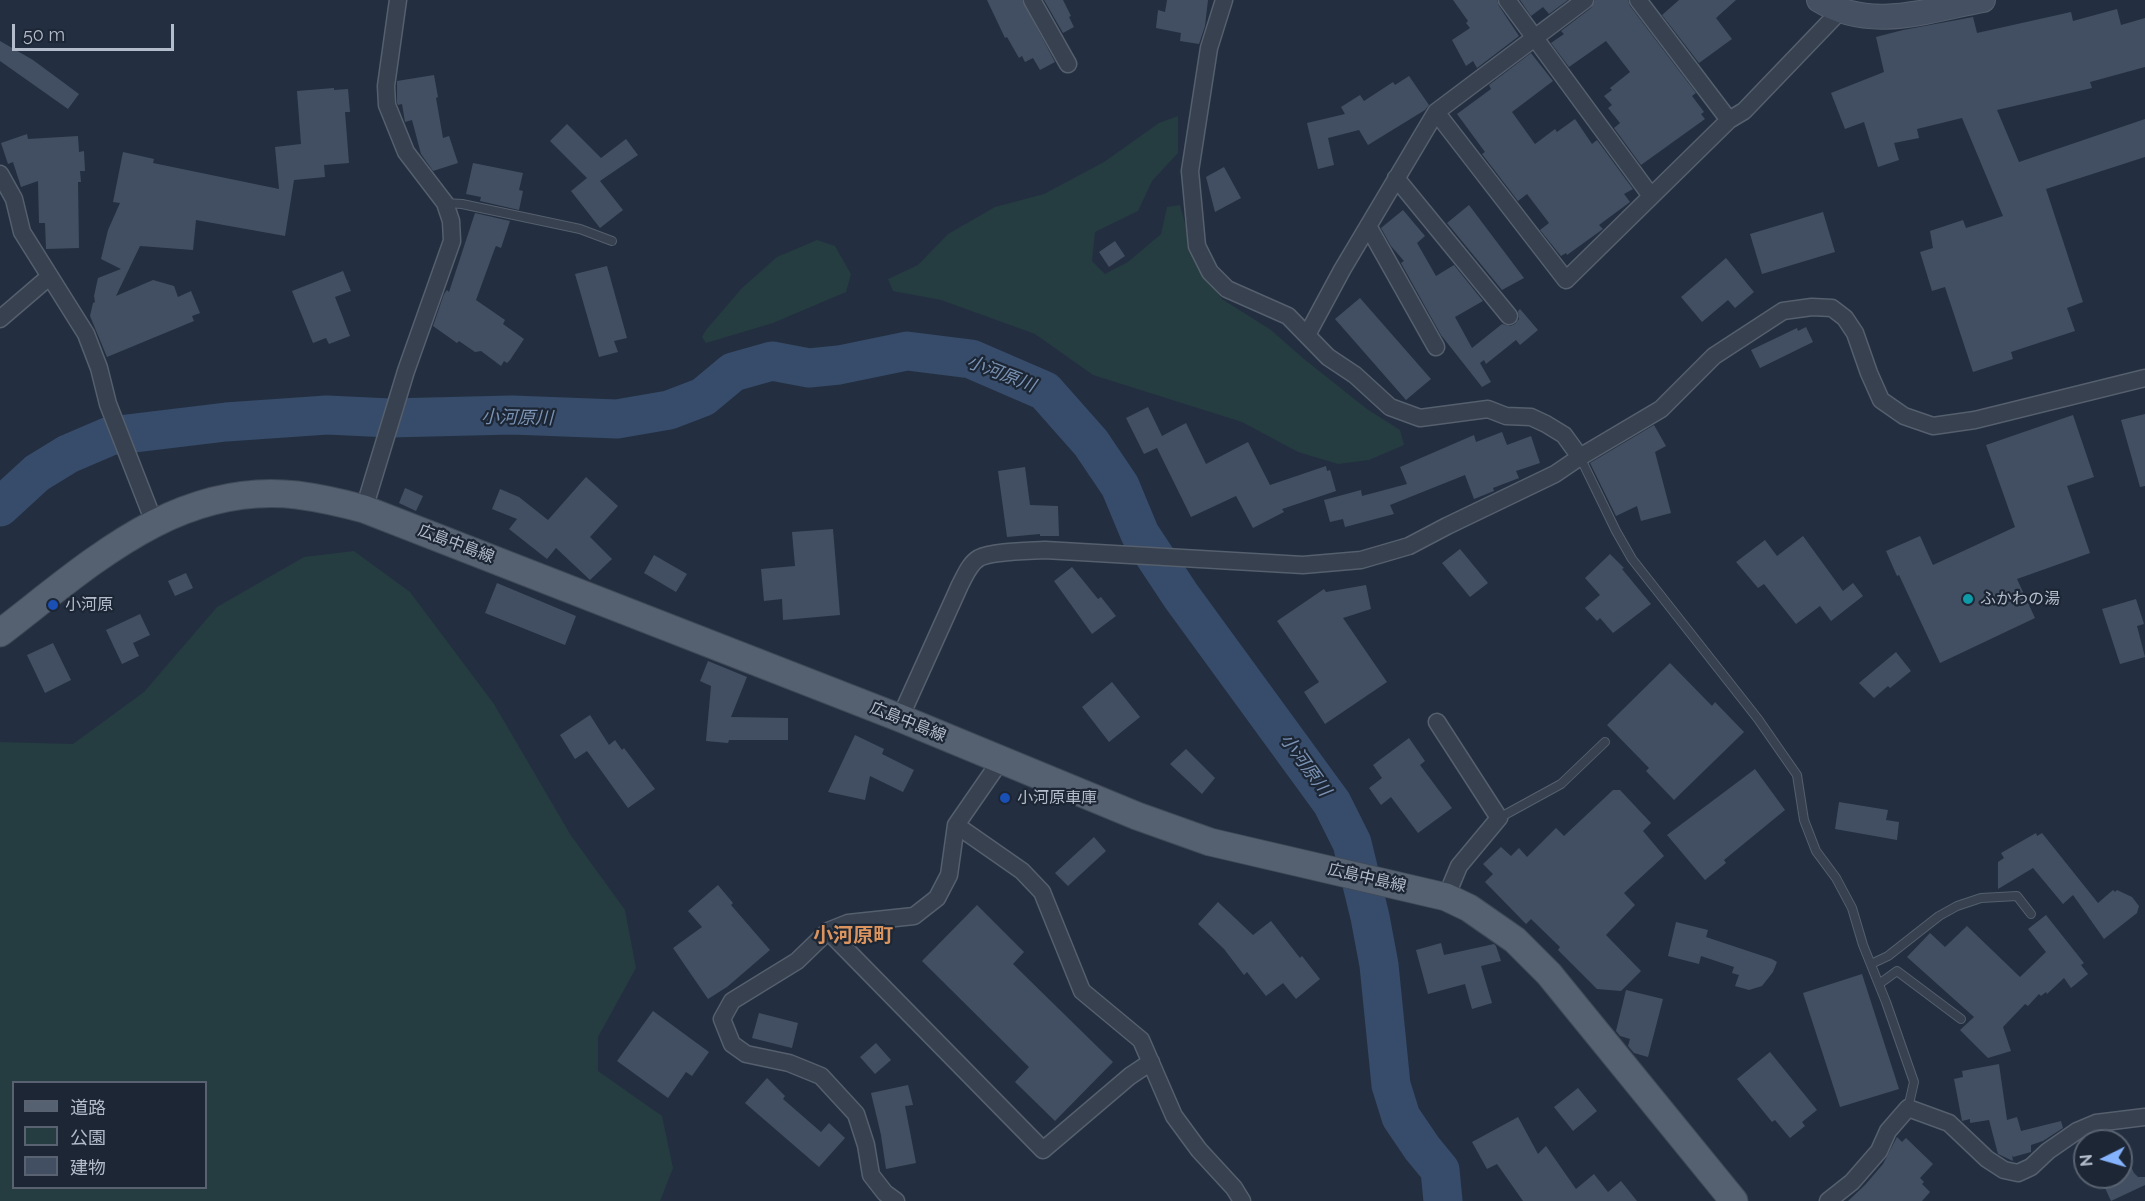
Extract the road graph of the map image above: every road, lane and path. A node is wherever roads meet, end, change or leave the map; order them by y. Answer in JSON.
{"nodes":[{"id":1,"x":398,"y":0,"type":"edge"},
{"id":2,"x":1032,"y":0,"type":"edge"},
{"id":3,"x":1224,"y":0,"type":"edge"},
{"id":4,"x":1507,"y":0,"type":"edge"},
{"id":5,"x":1585,"y":0,"type":"edge"},
{"id":6,"x":1638,"y":0,"type":"edge"},
{"id":7,"x":1819,"y":0,"type":"edge"},
{"id":8,"x":1983,"y":0,"type":"edge"},
{"id":9,"x":1841,"y":10,"type":"junction"},
{"id":10,"x":1536,"y":37,"type":"junction"},
{"id":11,"x":1068,"y":64,"type":"dead end"},
{"id":12,"x":1436,"y":112,"type":"junction"},
{"id":13,"x":1729,"y":120,"type":"junction"},
{"id":14,"x":0,"y":174,"type":"edge"},
{"id":15,"x":1396,"y":178,"type":"junction"},
{"id":16,"x":1651,"y":196,"type":"junction"},
{"id":17,"x":445,"y":203,"type":"junction"},
{"id":18,"x":1368,"y":226,"type":"junction"},
{"id":19,"x":612,"y":241,"type":"dead end"},
{"id":20,"x":49,"y":277,"type":"junction"},
{"id":21,"x":1509,"y":316,"type":"dead end"},
{"id":22,"x":0,"y":319,"type":"edge"},
{"id":23,"x":1307,"y":335,"type":"junction"},
{"id":24,"x":1436,"y":347,"type":"dead end"},
{"id":25,"x":2145,"y":378,"type":"edge"},
{"id":26,"x":1580,"y":456,"type":"junction"},
{"id":27,"x":364,"y":509,"type":"junction"},
{"id":28,"x":154,"y":522,"type":"junction"},
{"id":29,"x":0,"y":633,"type":"edge"},
{"id":30,"x":900,"y":718,"type":"junction"},
{"id":31,"x":1437,"y":722,"type":"dead end"},
{"id":32,"x":1605,"y":742,"type":"dead end"},
{"id":33,"x":1001,"y":760,"type":"junction"},
{"id":34,"x":1499,"y":818,"type":"junction"},
{"id":35,"x":956,"y":825,"type":"junction"},
{"id":36,"x":1446,"y":897,"type":"junction"},
{"id":37,"x":2031,"y":914,"type":"dead end"},
{"id":38,"x":828,"y":931,"type":"junction"},
{"id":39,"x":1870,"y":964,"type":"junction"},
{"id":40,"x":1879,"y":984,"type":"junction"},
{"id":41,"x":1961,"y":1019,"type":"dead end"},
{"id":42,"x":1151,"y":1062,"type":"junction"},
{"id":43,"x":1908,"y":1108,"type":"junction"},
{"id":44,"x":2145,"y":1117,"type":"edge"},
{"id":45,"x":896,"y":1201,"type":"edge"},
{"id":46,"x":1242,"y":1201,"type":"edge"},
{"id":47,"x":1734,"y":1201,"type":"edge"},
{"id":48,"x":1828,"y":1201,"type":"edge"}],
"edges":[{"from":1,"to":17,"type":"street"},
{"from":2,"to":11,"type":"street"},
{"from":3,"to":23,"type":"street"},
{"from":4,"to":10,"type":"street"},
{"from":5,"to":10,"type":"street"},
{"from":6,"to":13,"type":"street"},
{"from":7,"to":9,"type":"main road"},
{"from":8,"to":9,"type":"main road"},
{"from":9,"to":13,"type":"street"},
{"from":10,"to":12,"type":"street"},
{"from":10,"to":16,"type":"street"},
{"from":12,"to":15,"type":"street"},
{"from":12,"to":16,"type":"street"},
{"from":13,"to":16,"type":"street"},
{"from":14,"to":20,"type":"street"},
{"from":15,"to":18,"type":"street"},
{"from":15,"to":21,"type":"street"},
{"from":17,"to":19,"type":"lane"},
{"from":17,"to":27,"type":"street"},
{"from":18,"to":23,"type":"street"},
{"from":18,"to":24,"type":"street"},
{"from":20,"to":22,"type":"street"},
{"from":20,"to":28,"type":"street"},
{"from":23,"to":26,"type":"street"},
{"from":25,"to":26,"type":"street"},
{"from":26,"to":30,"type":"street"},
{"from":26,"to":39,"type":"lane"},
{"from":27,"to":28,"type":"main road","name":"広島中島線"},
{"from":27,"to":30,"type":"main road","name":"広島中島線"},
{"from":28,"to":29,"type":"main road","name":"広島中島線"},
{"from":30,"to":33,"type":"main road","name":"広島中島線"},
{"from":31,"to":34,"type":"street"},
{"from":32,"to":34,"type":"lane"},
{"from":33,"to":35,"type":"street"},
{"from":33,"to":36,"type":"main road","name":"広島中島線"},
{"from":34,"to":36,"type":"street"},
{"from":35,"to":38,"type":"street"},
{"from":35,"to":42,"type":"street"},
{"from":36,"to":47,"type":"main road","name":"広島中島線"},
{"from":37,"to":39,"type":"lane"},
{"from":38,"to":42,"type":"street"},
{"from":38,"to":45,"type":"street"},
{"from":39,"to":40,"type":"lane"},
{"from":40,"to":41,"type":"lane"},
{"from":40,"to":43,"type":"lane"},
{"from":42,"to":46,"type":"street"},
{"from":43,"to":44,"type":"street"},
{"from":43,"to":48,"type":"street"}]}
